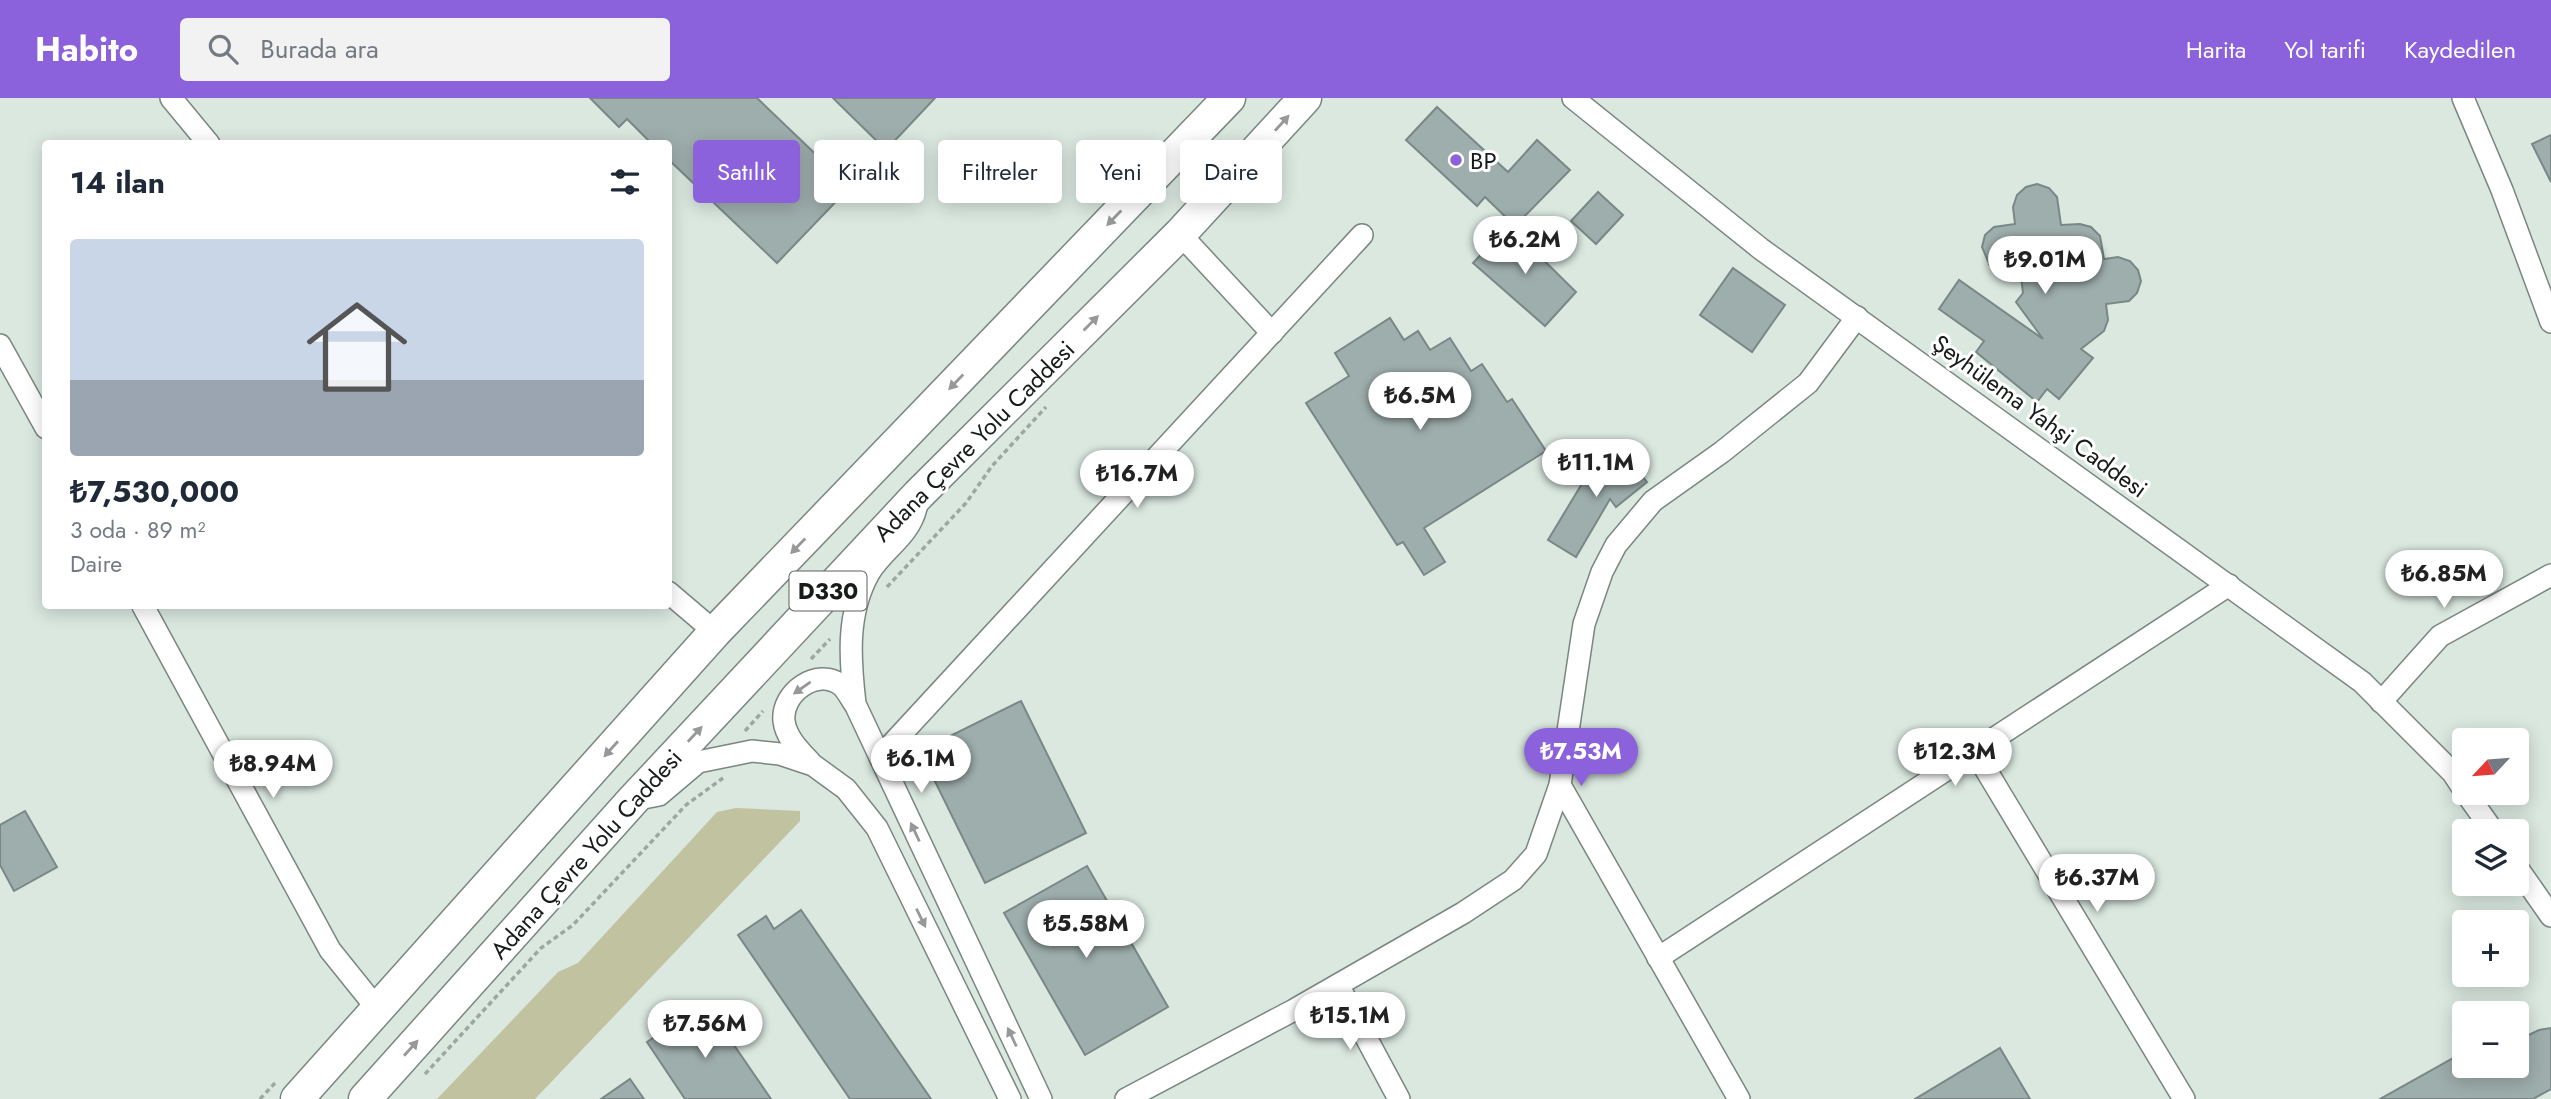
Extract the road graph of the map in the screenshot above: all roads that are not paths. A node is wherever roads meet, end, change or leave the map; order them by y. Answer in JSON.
{"nodes":[{"id":1,"x":171,"y":98,"type":"edge"},
{"id":2,"x":1229,"y":98,"type":"edge"},
{"id":3,"x":1305,"y":98,"type":"edge"},
{"id":4,"x":1573,"y":98,"type":"edge"},
{"id":5,"x":2463,"y":98,"type":"edge"},
{"id":6,"x":206,"y":140,"type":"edge"},
{"id":7,"x":1180,"y":234,"type":"junction"},
{"id":8,"x":1362,"y":235,"type":"dead end"},
{"id":9,"x":2549,"y":312,"type":"edge"},
{"id":10,"x":1857,"y":317,"type":"junction"},
{"id":11,"x":1272,"y":333,"type":"junction"},
{"id":12,"x":0,"y":345,"type":"edge"},
{"id":13,"x":42,"y":421,"type":"edge"},
{"id":14,"x":919,"y":494,"type":"junction"},
{"id":15,"x":2551,"y":575,"type":"edge"},
{"id":16,"x":2229,"y":584,"type":"junction"},
{"id":17,"x":672,"y":595,"type":"edge"},
{"id":18,"x":145,"y":609,"type":"edge"},
{"id":19,"x":715,"y":632,"type":"junction"},
{"id":20,"x":2382,"y":702,"type":"junction"},
{"id":21,"x":855,"y":705,"type":"junction"},
{"id":22,"x":1974,"y":750,"type":"junction"},
{"id":23,"x":880,"y":757,"type":"junction"},
{"id":24,"x":813,"y":765,"type":"junction"},
{"id":25,"x":2452,"y":772,"type":"edge"},
{"id":26,"x":1560,"y":785,"type":"junction"},
{"id":27,"x":633,"y":800,"type":"junction"},
{"id":28,"x":2529,"y":885,"type":"edge"},
{"id":29,"x":2551,"y":916,"type":"edge"},
{"id":30,"x":1658,"y":958,"type":"junction"},
{"id":31,"x":1338,"y":985,"type":"junction"},
{"id":32,"x":379,"y":1011,"type":"junction"},
{"id":33,"x":297,"y":1099,"type":"edge"},
{"id":34,"x":365,"y":1099,"type":"edge"},
{"id":35,"x":1010,"y":1099,"type":"edge"},
{"id":36,"x":1041,"y":1099,"type":"edge"},
{"id":37,"x":1126,"y":1099,"type":"edge"},
{"id":38,"x":1399,"y":1099,"type":"edge"},
{"id":39,"x":1738,"y":1099,"type":"edge"},
{"id":40,"x":2184,"y":1099,"type":"edge"}],
"edges":[{"from":1,"to":6,"type":"street"},
{"from":2,"to":19,"type":"highway","name":"Adana Çevre Yolu Caddesi","number":"D330","one_way":true},
{"from":7,"to":3,"type":"highway","name":"Adana Çevre Yolu Caddesi","number":"D330","one_way":true},
{"from":4,"to":10,"type":"street","name":"Şeyhülema Yahşi Caddesi"},
{"from":5,"to":9,"type":"street"},
{"from":7,"to":11,"type":"street"},
{"from":14,"to":7,"type":"highway","name":"Adana Çevre Yolu Caddesi","number":"D330","one_way":true},
{"from":8,"to":11,"type":"street"},
{"from":10,"to":16,"type":"street","name":"Şeyhülema Yahşi Caddesi"},
{"from":10,"to":26,"type":"street"},
{"from":11,"to":23,"type":"street"},
{"from":12,"to":13,"type":"street"},
{"from":14,"to":21,"type":"street"},
{"from":27,"to":14,"type":"highway","name":"Adana Çevre Yolu Caddesi","number":"D330","one_way":true},
{"from":15,"to":20,"type":"street"},
{"from":16,"to":20,"type":"street","name":"Şeyhülema Yahşi Caddesi"},
{"from":16,"to":22,"type":"street"},
{"from":17,"to":19,"type":"street"},
{"from":18,"to":32,"type":"street"},
{"from":19,"to":32,"type":"highway","name":"Adana Çevre Yolu Caddesi","number":"D330","one_way":true},
{"from":20,"to":25,"type":"street","name":"Şeyhülema Yahşi Caddesi"},
{"from":21,"to":23,"type":"street"},
{"from":21,"to":24,"type":"street","one_way":true},
{"from":22,"to":30,"type":"street"},
{"from":22,"to":40,"type":"street"},
{"from":36,"to":23,"type":"street","one_way":true},
{"from":24,"to":27,"type":"street"},
{"from":24,"to":35,"type":"street","one_way":true},
{"from":26,"to":30,"type":"street"},
{"from":26,"to":31,"type":"street"},
{"from":34,"to":27,"type":"highway","name":"Adana Çevre Yolu Caddesi","number":"D330","one_way":true},
{"from":28,"to":29,"type":"street"},
{"from":30,"to":39,"type":"street"},
{"from":31,"to":37,"type":"street"},
{"from":31,"to":38,"type":"street"},
{"from":32,"to":33,"type":"highway","name":"Adana Çevre Yolu Caddesi","number":"D330"}]}
